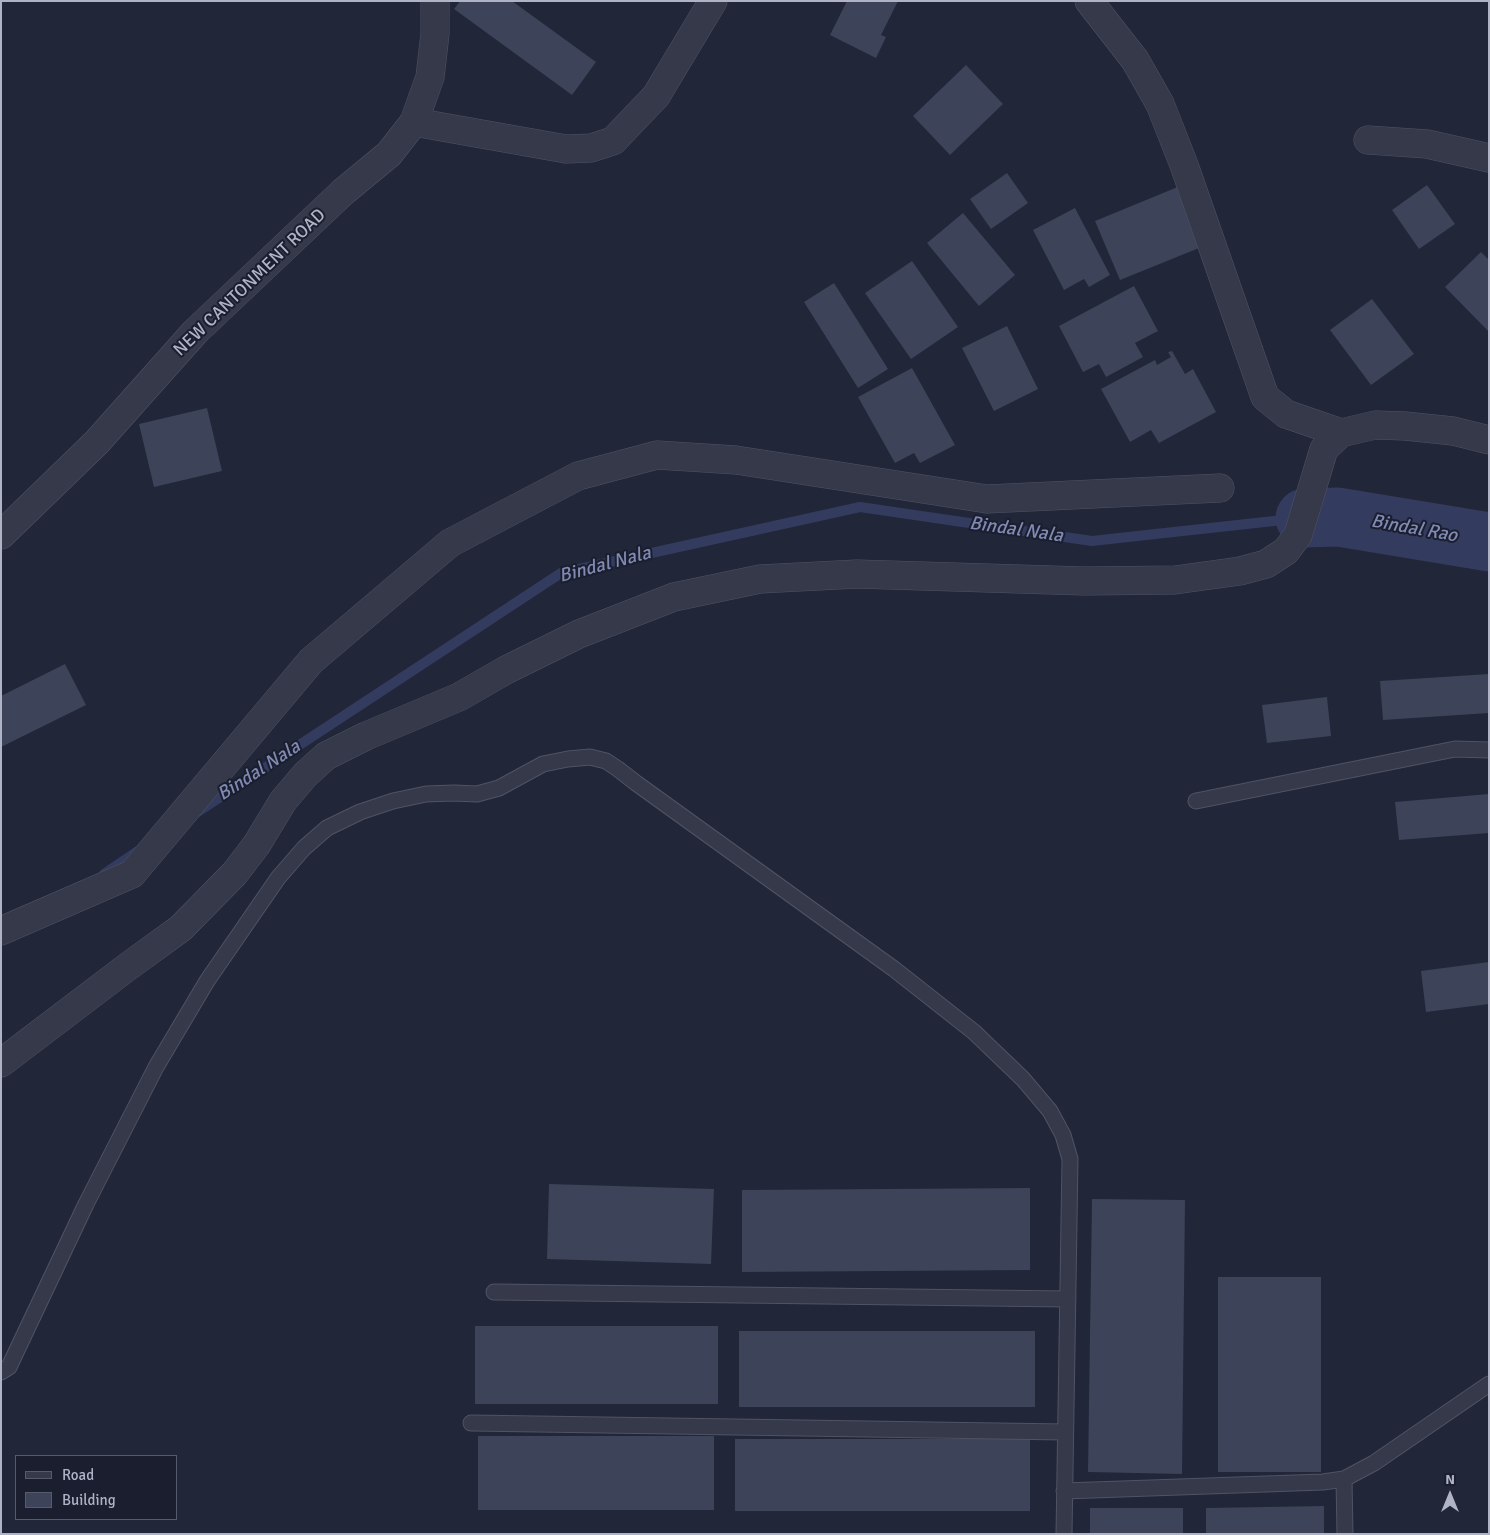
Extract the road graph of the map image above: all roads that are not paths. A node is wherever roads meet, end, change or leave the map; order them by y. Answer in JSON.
{"nodes":[{"id":1,"x":435,"y":1,"type":"edge"},
{"id":2,"x":713,"y":1,"type":"edge"},
{"id":3,"x":1089,"y":1,"type":"edge"},
{"id":4,"x":414,"y":122,"type":"junction"},
{"id":5,"x":1368,"y":140,"type":"dead end"},
{"id":6,"x":1489,"y":158,"type":"edge"},
{"id":7,"x":1489,"y":440,"type":"edge"},
{"id":8,"x":1333,"y":441,"type":"junction"},
{"id":9,"x":1220,"y":488,"type":"dead end"},
{"id":10,"x":1,"y":535,"type":"edge"},
{"id":11,"x":1489,"y":750,"type":"edge"},
{"id":12,"x":1196,"y":801,"type":"dead end"},
{"id":13,"x":1,"y":931,"type":"edge"},
{"id":14,"x":1,"y":1064,"type":"edge"},
{"id":15,"x":494,"y":1292,"type":"dead end"},
{"id":16,"x":1068,"y":1299,"type":"junction"},
{"id":17,"x":1,"y":1372,"type":"edge"},
{"id":18,"x":1489,"y":1384,"type":"edge"},
{"id":19,"x":471,"y":1422,"type":"dead end"},
{"id":20,"x":1065,"y":1432,"type":"junction"},
{"id":21,"x":1344,"y":1479,"type":"junction"},
{"id":22,"x":1064,"y":1491,"type":"junction"},
{"id":23,"x":1064,"y":1534,"type":"edge"},
{"id":24,"x":1345,"y":1534,"type":"edge"}],
"edges":[{"from":1,"to":4,"type":"street","name":"NEW CANTONMENT ROAD"},
{"from":2,"to":4,"type":"street"},
{"from":3,"to":8,"type":"street"},
{"from":4,"to":10,"type":"street","name":"NEW CANTONMENT ROAD"},
{"from":5,"to":6,"type":"street"},
{"from":7,"to":8,"type":"street"},
{"from":8,"to":14,"type":"street"},
{"from":9,"to":13,"type":"street"},
{"from":11,"to":12,"type":"lane"},
{"from":15,"to":16,"type":"lane"},
{"from":16,"to":17,"type":"lane"},
{"from":16,"to":20,"type":"lane"},
{"from":18,"to":21,"type":"lane"},
{"from":19,"to":20,"type":"lane"},
{"from":20,"to":22,"type":"lane"},
{"from":21,"to":22,"type":"lane"},
{"from":21,"to":24,"type":"lane"},
{"from":22,"to":23,"type":"lane"}]}
